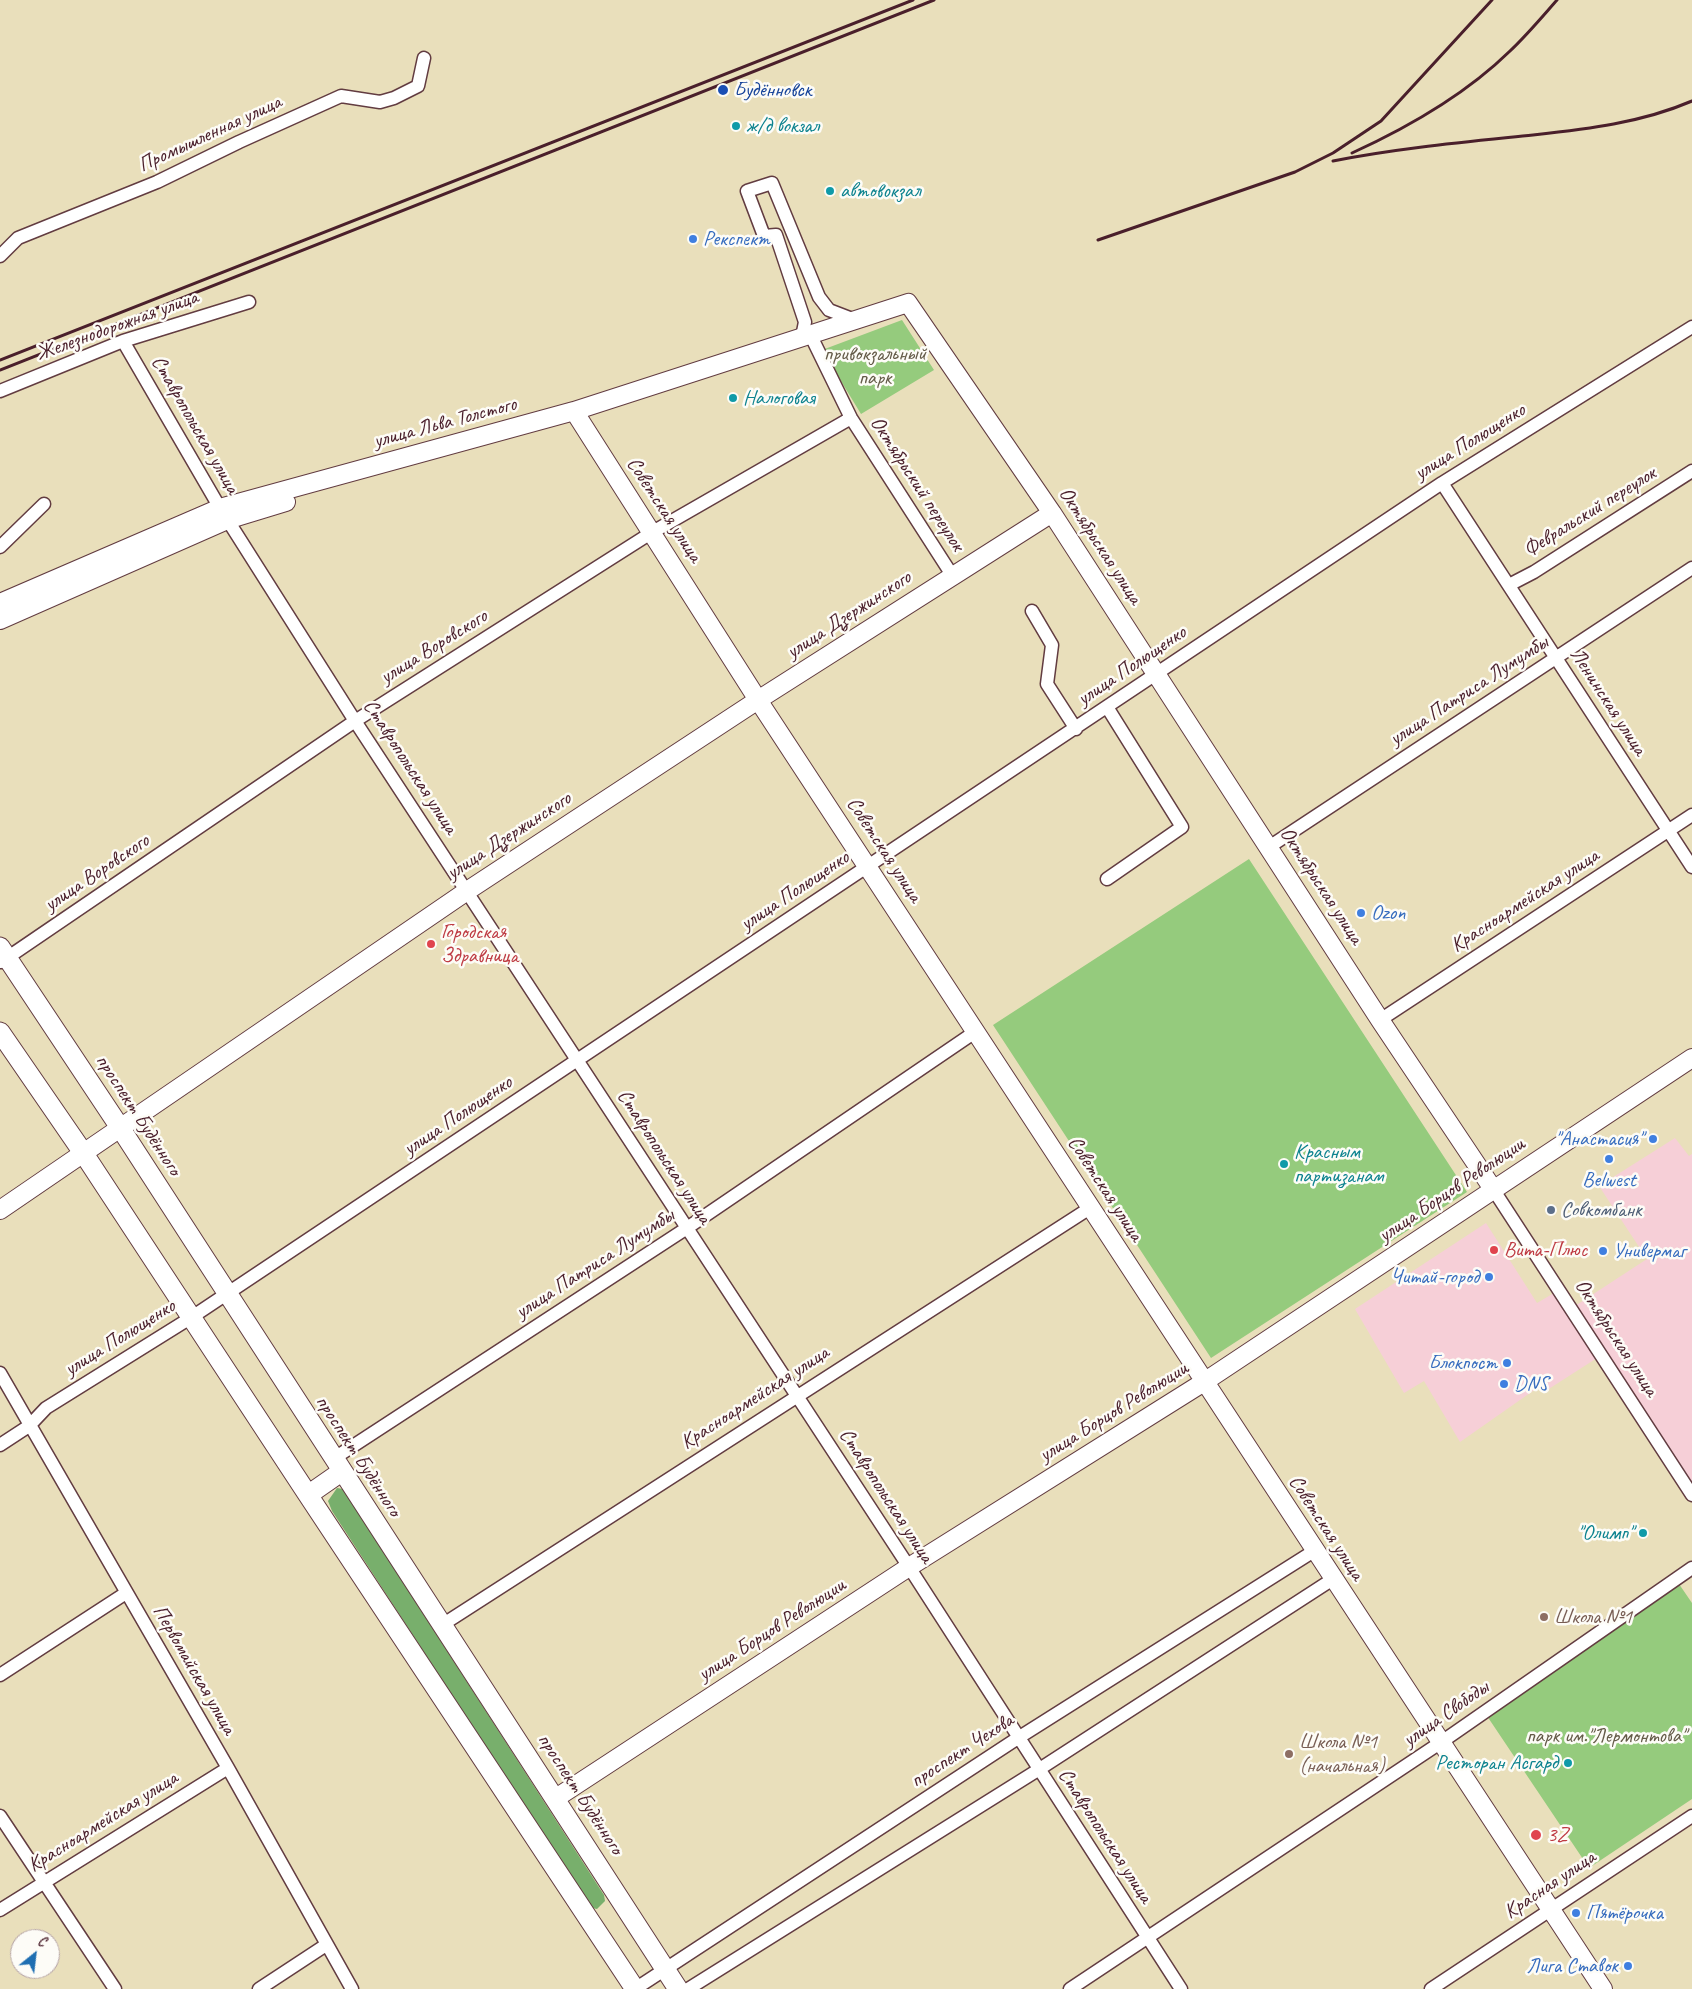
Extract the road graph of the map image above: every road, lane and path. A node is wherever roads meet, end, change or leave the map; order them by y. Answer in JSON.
{"nodes":[{"id":1,"x":424,"y":58,"type":"dead end"},
{"id":2,"x":0,"y":256,"type":"edge"},
{"id":3,"x":249,"y":302,"type":"dead end"},
{"id":4,"x":908,"y":303,"type":"joint"},
{"id":5,"x":855,"y":320,"type":"junction"},
{"id":6,"x":1692,"y":327,"type":"edge"},
{"id":7,"x":806,"y":335,"type":"junction"},
{"id":8,"x":123,"y":341,"type":"junction"},
{"id":9,"x":0,"y":392,"type":"edge"},
{"id":10,"x":575,"y":413,"type":"junction"},
{"id":11,"x":851,"y":418,"type":"junction"},
{"id":12,"x":1692,"y":471,"type":"edge"},
{"id":13,"x":1442,"y":482,"type":"junction"},
{"id":14,"x":44,"y":504,"type":"dead end"},
{"id":15,"x":1052,"y":512,"type":"junction"},
{"id":16,"x":224,"y":514,"type":"junction"},
{"id":17,"x":651,"y":533,"type":"junction"},
{"id":18,"x":0,"y":547,"type":"edge"},
{"id":19,"x":1692,"y":568,"type":"edge"},
{"id":20,"x":952,"y":575,"type":"junction"},
{"id":21,"x":1509,"y":585,"type":"junction"},
{"id":22,"x":0,"y":603,"type":"edge"},
{"id":23,"x":1032,"y":611,"type":"dead end"},
{"id":24,"x":0,"y":620,"type":"edge"},
{"id":25,"x":1555,"y":658,"type":"junction"},
{"id":26,"x":1156,"y":674,"type":"junction"},
{"id":27,"x":758,"y":700,"type":"junction"},
{"id":28,"x":1107,"y":707,"type":"junction"},
{"id":29,"x":355,"y":721,"type":"junction"},
{"id":30,"x":1076,"y":728,"type":"junction"},
{"id":31,"x":1692,"y":815,"type":"edge"},
{"id":32,"x":1669,"y":831,"type":"junction"},
{"id":33,"x":1269,"y":846,"type":"junction"},
{"id":34,"x":869,"y":867,"type":"junction"},
{"id":35,"x":1692,"y":867,"type":"edge"},
{"id":36,"x":1107,"y":879,"type":"dead end"},
{"id":37,"x":466,"y":891,"type":"junction"},
{"id":38,"x":2,"y":956,"type":"edge"},
{"id":39,"x":1380,"y":1020,"type":"junction"},
{"id":40,"x":0,"y":1032,"type":"edge"},
{"id":41,"x":975,"y":1032,"type":"junction"},
{"id":42,"x":1692,"y":1058,"type":"edge"},
{"id":43,"x":577,"y":1061,"type":"junction"},
{"id":44,"x":121,"y":1129,"type":"junction"},
{"id":45,"x":84,"y":1154,"type":"junction"},
{"id":46,"x":1493,"y":1189,"type":"junction"},
{"id":47,"x":1090,"y":1208,"type":"junction"},
{"id":48,"x":0,"y":1210,"type":"edge"},
{"id":49,"x":687,"y":1228,"type":"junction"},
{"id":50,"x":226,"y":1294,"type":"junction"},
{"id":51,"x":192,"y":1316,"type":"junction"},
{"id":52,"x":0,"y":1373,"type":"edge"},
{"id":53,"x":1204,"y":1382,"type":"junction"},
{"id":54,"x":796,"y":1395,"type":"junction"},
{"id":55,"x":30,"y":1426,"type":"junction"},
{"id":56,"x":0,"y":1445,"type":"edge"},
{"id":57,"x":337,"y":1465,"type":"junction"},
{"id":58,"x":308,"y":1495,"type":"junction"},
{"id":59,"x":1692,"y":1495,"type":"edge"},
{"id":60,"x":1314,"y":1551,"type":"junction"},
{"id":61,"x":909,"y":1567,"type":"junction"},
{"id":62,"x":1692,"y":1568,"type":"edge"},
{"id":63,"x":1333,"y":1579,"type":"junction"},
{"id":64,"x":126,"y":1593,"type":"junction"},
{"id":65,"x":442,"y":1625,"type":"junction"},
{"id":66,"x":0,"y":1675,"type":"edge"},
{"id":67,"x":1018,"y":1738,"type":"junction"},
{"id":68,"x":1440,"y":1743,"type":"junction"},
{"id":69,"x":228,"y":1768,"type":"junction"},
{"id":70,"x":1038,"y":1770,"type":"junction"},
{"id":71,"x":556,"y":1798,"type":"junction"},
{"id":72,"x":0,"y":1816,"type":"edge"},
{"id":73,"x":1692,"y":1816,"type":"edge"},
{"id":74,"x":44,"y":1882,"type":"junction"},
{"id":75,"x":1551,"y":1909,"type":"junction"},
{"id":76,"x":0,"y":1910,"type":"edge"},
{"id":77,"x":1148,"y":1939,"type":"junction"},
{"id":78,"x":326,"y":1945,"type":"junction"},
{"id":79,"x":666,"y":1969,"type":"junction"},
{"id":80,"x":115,"y":1989,"type":"edge"},
{"id":81,"x":259,"y":1989,"type":"edge"},
{"id":82,"x":352,"y":1989,"type":"edge"},
{"id":83,"x":635,"y":1989,"type":"edge"},
{"id":84,"x":678,"y":1989,"type":"edge"},
{"id":85,"x":688,"y":1989,"type":"edge"},
{"id":86,"x":1070,"y":1989,"type":"edge"},
{"id":87,"x":1181,"y":1989,"type":"edge"},
{"id":88,"x":1431,"y":1989,"type":"edge"},
{"id":89,"x":1602,"y":1989,"type":"edge"}],
"edges":[{"from":1,"to":2,"type":"street","name":"Промышленная улица"},
{"from":3,"to":8,"type":"street","name":"Железнодорожная улица"},
{"from":4,"to":5,"type":"street","name":"улица Льва Толстого"},
{"from":4,"to":15,"type":"street","name":"Октябрьская улица"},
{"from":5,"to":7,"type":"street","name":"улица Льва Толстого"},
{"from":5,"to":7,"type":"street"},
{"from":6,"to":13,"type":"street","name":"улица Полющенко"},
{"from":7,"to":10,"type":"street","name":"улица Льва Толстого"},
{"from":7,"to":11,"type":"street","name":"Октябрьский переулок"},
{"from":8,"to":9,"type":"street","name":"Железнодорожная улица"},
{"from":8,"to":16,"type":"street","name":"Ставропольская улица"},
{"from":10,"to":16,"type":"street","name":"улица Льва Толстого"},
{"from":10,"to":17,"type":"street","name":"Советская улица"},
{"from":11,"to":17,"type":"street","name":"улица Воровского"},
{"from":11,"to":20,"type":"street","name":"Октябрьский переулок"},
{"from":12,"to":21,"type":"street","name":"Февральский переулок"},
{"from":13,"to":21,"type":"street","name":"Ленинская улица"},
{"from":13,"to":26,"type":"street","name":"улица Полющенко"},
{"from":14,"to":18,"type":"street"},
{"from":15,"to":20,"type":"street","name":"улица Дзержинского"},
{"from":15,"to":26,"type":"street","name":"Октябрьская улица"},
{"from":16,"to":22,"type":"street","name":"улица Льва Толстого"},
{"from":16,"to":24,"type":"street","name":"улица Льва Толстого"},
{"from":16,"to":29,"type":"street","name":"Ставропольская улица"},
{"from":17,"to":27,"type":"street","name":"Советская улица"},
{"from":17,"to":29,"type":"street","name":"улица Воровского"},
{"from":19,"to":25,"type":"street","name":"улица Патриса Лумумбы"},
{"from":20,"to":27,"type":"street","name":"улица Дзержинского"},
{"from":21,"to":25,"type":"street","name":"Ленинская улица"},
{"from":23,"to":30,"type":"street"},
{"from":25,"to":32,"type":"street","name":"Ленинская улица"},
{"from":25,"to":33,"type":"street","name":"улица Патриса Лумумбы"},
{"from":26,"to":28,"type":"street","name":"улица Полющенко"},
{"from":26,"to":33,"type":"street","name":"Октябрьская улица"},
{"from":27,"to":34,"type":"street","name":"Советская улица"},
{"from":27,"to":37,"type":"street","name":"улица Дзержинского"},
{"from":28,"to":30,"type":"street","name":"улица Полющенко"},
{"from":28,"to":36,"type":"street"},
{"from":29,"to":37,"type":"street","name":"Ставропольская улица"},
{"from":29,"to":38,"type":"street","name":"улица Воровского"},
{"from":30,"to":34,"type":"street","name":"улица Полющенко"},
{"from":31,"to":32,"type":"street","name":"Красноармейская улица"},
{"from":32,"to":35,"type":"street","name":"Ленинская улица"},
{"from":32,"to":39,"type":"street","name":"Красноармейская улица"},
{"from":33,"to":39,"type":"street","name":"Октябрьская улица"},
{"from":34,"to":41,"type":"street","name":"Советская улица"},
{"from":34,"to":43,"type":"street","name":"улица Полющенко"},
{"from":37,"to":43,"type":"street","name":"Ставропольская улица"},
{"from":37,"to":44,"type":"street","name":"улица Дзержинского"},
{"from":38,"to":44,"type":"main road","name":"проспект Будённого"},
{"from":39,"to":46,"type":"street","name":"Октябрьская улица"},
{"from":40,"to":45,"type":"main road"},
{"from":41,"to":47,"type":"street","name":"Советская улица"},
{"from":41,"to":49,"type":"street","name":"улица Патриса Лумумбы"},
{"from":42,"to":46,"type":"street","name":"улица Борцов Революции"},
{"from":43,"to":49,"type":"street","name":"Ставропольская улица"},
{"from":43,"to":50,"type":"street","name":"улица Полющенко"},
{"from":44,"to":45,"type":"street","name":"улица Дзержинского"},
{"from":44,"to":50,"type":"main road","name":"проспект Будённого"},
{"from":45,"to":48,"type":"street","name":"улица Дзержинского"},
{"from":45,"to":51,"type":"main road"},
{"from":46,"to":53,"type":"street","name":"улица Борцов Революции"},
{"from":46,"to":59,"type":"street","name":"Октябрьская улица"},
{"from":47,"to":53,"type":"street","name":"Советская улица"},
{"from":47,"to":54,"type":"street","name":"Красноармейская улица"},
{"from":49,"to":54,"type":"street","name":"Ставропольская улица"},
{"from":49,"to":57,"type":"street","name":"улица Патриса Лумумбы"},
{"from":50,"to":51,"type":"street","name":"улица Полющенко"},
{"from":50,"to":57,"type":"main road","name":"проспект Будённого"},
{"from":51,"to":55,"type":"street","name":"улица Полющенко"},
{"from":51,"to":58,"type":"main road"},
{"from":52,"to":55,"type":"street","name":"Первомайская улица"},
{"from":53,"to":60,"type":"street","name":"Советская улица"},
{"from":53,"to":61,"type":"street","name":"улица Борцов Революции"},
{"from":54,"to":61,"type":"street","name":"Ставропольская улица"},
{"from":54,"to":65,"type":"street","name":"Красноармейская улица"},
{"from":55,"to":56,"type":"street","name":"улица Полющенко"},
{"from":55,"to":64,"type":"street","name":"Первомайская улица"},
{"from":57,"to":58,"type":"main road"},
{"from":57,"to":65,"type":"main road","name":"проспект Будённого"},
{"from":58,"to":83,"type":"main road"},
{"from":60,"to":63,"type":"street","name":"Советская улица"},
{"from":60,"to":67,"type":"street","name":"проспект Чехова"},
{"from":61,"to":67,"type":"street","name":"Ставропольская улица"},
{"from":61,"to":71,"type":"street","name":"улица Борцов Революции"},
{"from":62,"to":68,"type":"street","name":"улица Свободы"},
{"from":63,"to":68,"type":"street","name":"Советская улица"},
{"from":63,"to":70,"type":"street"},
{"from":64,"to":66,"type":"street"},
{"from":64,"to":69,"type":"street","name":"Первомайская улица"},
{"from":65,"to":71,"type":"main road","name":"проспект Будённого"},
{"from":67,"to":70,"type":"street","name":"Ставропольская улица"},
{"from":67,"to":79,"type":"street","name":"проспект Чехова"},
{"from":68,"to":75,"type":"street","name":"Советская улица"},
{"from":68,"to":77,"type":"street","name":"улица Свободы"},
{"from":69,"to":74,"type":"street","name":"Красноармейская улица"},
{"from":69,"to":78,"type":"street","name":"Первомайская улица"},
{"from":70,"to":77,"type":"street","name":"Ставропольская улица"},
{"from":70,"to":85,"type":"street"},
{"from":71,"to":79,"type":"main road","name":"проспект Будённого"},
{"from":72,"to":74,"type":"street"},
{"from":73,"to":75,"type":"street","name":"Красная улица"},
{"from":74,"to":76,"type":"street","name":"Красноармейская улица"},
{"from":74,"to":80,"type":"street"},
{"from":75,"to":88,"type":"street","name":"Красная улица"},
{"from":75,"to":89,"type":"street","name":"Советская улица"},
{"from":77,"to":86,"type":"street","name":"улица Свободы"},
{"from":77,"to":87,"type":"street","name":"Ставропольская улица"},
{"from":78,"to":81,"type":"street"},
{"from":78,"to":82,"type":"street","name":"Первомайская улица"},
{"from":79,"to":83,"type":"street","name":"проспект Чехова"},
{"from":79,"to":84,"type":"main road","name":"проспект Будённого"}]}
